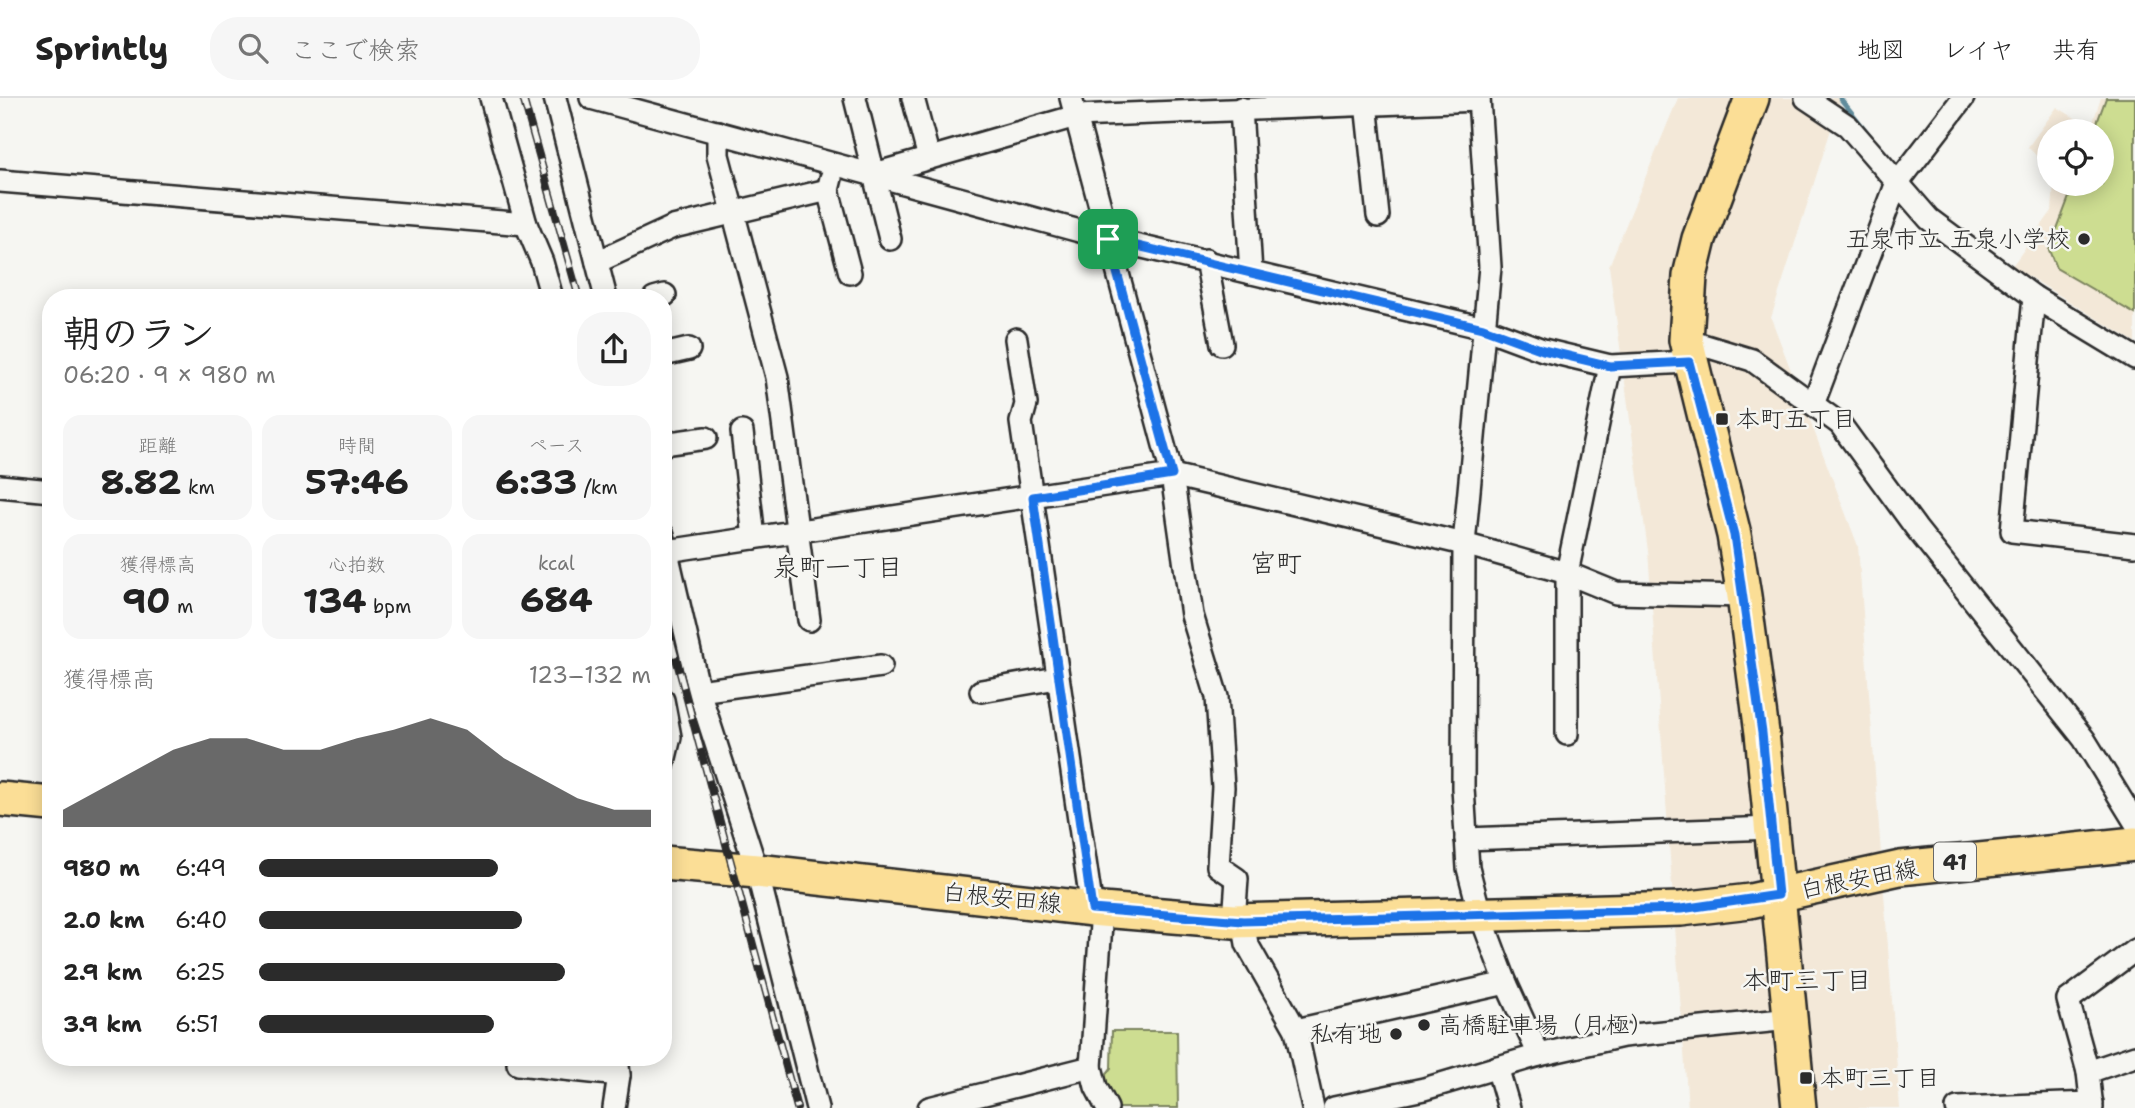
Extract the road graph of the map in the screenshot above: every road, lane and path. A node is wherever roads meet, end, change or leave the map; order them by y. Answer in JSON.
{"nodes":[{"id":1,"x":491,"y":98,"type":"edge"},
{"id":2,"x":591,"y":98,"type":"edge"},
{"id":3,"x":855,"y":98,"type":"edge"},
{"id":4,"x":913,"y":98,"type":"edge"},
{"id":5,"x":1752,"y":98,"type":"edge"},
{"id":6,"x":1806,"y":98,"type":"edge"},
{"id":7,"x":1963,"y":98,"type":"edge"},
{"id":8,"x":1479,"y":99,"type":"edge"},
{"id":9,"x":557,"y":103,"type":"edge"},
{"id":10,"x":1366,"y":103,"type":"junction"},
{"id":11,"x":1073,"y":107,"type":"edge"},
{"id":12,"x":1241,"y":108,"type":"junction"},
{"id":13,"x":718,"y":132,"type":"junction"},
{"id":14,"x":929,"y":159,"type":"junction"},
{"id":15,"x":834,"y":162,"type":"junction"},
{"id":16,"x":876,"y":174,"type":"junction"},
{"id":17,"x":0,"y":181,"type":"edge"},
{"id":18,"x":1896,"y":185,"type":"junction"},
{"id":19,"x":828,"y":190,"type":"junction"},
{"id":20,"x":734,"y":215,"type":"junction"},
{"id":21,"x":1378,"y":216,"type":"dead end"},
{"id":22,"x":526,"y":224,"type":"junction"},
{"id":23,"x":890,"y":239,"type":"dead end"},
{"id":24,"x":1108,"y":239,"type":"junction"},
{"id":25,"x":1206,"y":260,"type":"junction"},
{"id":26,"x":597,"y":262,"type":"junction"},
{"id":27,"x":850,"y":273,"type":"dead end"},
{"id":28,"x":1251,"y":273,"type":"junction"},
{"id":29,"x":550,"y":289,"type":"edge"},
{"id":30,"x":604,"y":289,"type":"edge"},
{"id":31,"x":2034,"y":297,"type":"junction"},
{"id":32,"x":1483,"y":328,"type":"junction"},
{"id":33,"x":1016,"y":339,"type":"dead end"},
{"id":34,"x":1222,"y":344,"type":"dead end"},
{"id":35,"x":689,"y":349,"type":"dead end"},
{"id":36,"x":1687,"y":351,"type":"junction"},
{"id":37,"x":672,"y":353,"type":"edge"},
{"id":38,"x":2135,"y":358,"type":"edge"},
{"id":39,"x":1610,"y":366,"type":"junction"},
{"id":40,"x":1814,"y":402,"type":"junction"},
{"id":41,"x":742,"y":432,"type":"dead end"},
{"id":42,"x":706,"y":438,"type":"dead end"},
{"id":43,"x":672,"y":443,"type":"edge"},
{"id":44,"x":1172,"y":475,"type":"junction"},
{"id":45,"x":0,"y":486,"type":"edge"},
{"id":46,"x":42,"y":490,"type":"edge"},
{"id":47,"x":1033,"y":497,"type":"junction"},
{"id":48,"x":797,"y":531,"type":"junction"},
{"id":49,"x":754,"y":538,"type":"junction"},
{"id":50,"x":672,"y":543,"type":"edge"},
{"id":51,"x":1464,"y":544,"type":"junction"},
{"id":52,"x":2135,"y":545,"type":"edge"},
{"id":53,"x":672,"y":573,"type":"edge"},
{"id":54,"x":1567,"y":573,"type":"junction"},
{"id":55,"x":1744,"y":596,"type":"junction"},
{"id":56,"x":809,"y":620,"type":"dead end"},
{"id":57,"x":881,"y":666,"type":"dead end"},
{"id":58,"x":1057,"y":678,"type":"junction"},
{"id":59,"x":699,"y":691,"type":"junction"},
{"id":60,"x":981,"y":691,"type":"dead end"},
{"id":61,"x":1567,"y":734,"type":"dead end"},
{"id":62,"x":0,"y":799,"type":"edge"},
{"id":63,"x":42,"y":803,"type":"edge"},
{"id":64,"x":2135,"y":822,"type":"edge"},
{"id":65,"x":1772,"y":828,"type":"junction"},
{"id":66,"x":1466,"y":839,"type":"junction"},
{"id":67,"x":2135,"y":844,"type":"edge"},
{"id":68,"x":672,"y":864,"type":"edge"},
{"id":69,"x":757,"y":871,"type":"junction"},
{"id":70,"x":1778,"y":895,"type":"junction"},
{"id":71,"x":1097,"y":909,"type":"junction"},
{"id":72,"x":1480,"y":914,"type":"junction"},
{"id":73,"x":1239,"y":921,"type":"junction"},
{"id":74,"x":2135,"y":950,"type":"edge"},
{"id":75,"x":1506,"y":983,"type":"junction"},
{"id":76,"x":1791,"y":1019,"type":"junction"},
{"id":77,"x":1296,"y":1030,"type":"junction"},
{"id":78,"x":1539,"y":1055,"type":"junction"},
{"id":79,"x":2135,"y":1056,"type":"edge"},
{"id":80,"x":618,"y":1066,"type":"edge"},
{"id":81,"x":1091,"y":1067,"type":"junction"},
{"id":82,"x":1497,"y":1067,"type":"junction"},
{"id":83,"x":2088,"y":1072,"type":"junction"},
{"id":84,"x":2092,"y":1105,"type":"edge"},
{"id":85,"x":937,"y":1107,"type":"edge"},
{"id":86,"x":614,"y":1108,"type":"edge"},
{"id":87,"x":817,"y":1108,"type":"edge"},
{"id":88,"x":1107,"y":1108,"type":"edge"},
{"id":89,"x":1313,"y":1108,"type":"edge"},
{"id":90,"x":1334,"y":1108,"type":"edge"},
{"id":91,"x":1509,"y":1108,"type":"edge"},
{"id":92,"x":1799,"y":1108,"type":"edge"},
{"id":93,"x":1957,"y":1108,"type":"edge"}],
"edges":[{"from":1,"to":22,"type":"street"},
{"from":2,"to":13,"type":"street"},
{"from":3,"to":16,"type":"street"},
{"from":4,"to":14,"type":"street"},
{"from":5,"to":36,"type":"main road"},
{"from":6,"to":18,"type":"street"},
{"from":7,"to":18,"type":"street"},
{"from":8,"to":10,"type":"street"},
{"from":8,"to":32,"type":"street"},
{"from":9,"to":26,"type":"street"},
{"from":10,"to":12,"type":"street"},
{"from":10,"to":21,"type":"street"},
{"from":11,"to":12,"type":"street"},
{"from":11,"to":14,"type":"street"},
{"from":11,"to":24,"type":"street"},
{"from":12,"to":28,"type":"street"},
{"from":13,"to":15,"type":"street"},
{"from":13,"to":20,"type":"street"},
{"from":14,"to":16,"type":"street"},
{"from":15,"to":16,"type":"street"},
{"from":15,"to":19,"type":"street"},
{"from":16,"to":23,"type":"street"},
{"from":16,"to":24,"type":"street"},
{"from":17,"to":22,"type":"street"},
{"from":18,"to":31,"type":"street"},
{"from":18,"to":40,"type":"street"},
{"from":19,"to":20,"type":"street"},
{"from":19,"to":27,"type":"street"},
{"from":20,"to":26,"type":"street"},
{"from":20,"to":48,"type":"street"},
{"from":22,"to":29,"type":"street"},
{"from":24,"to":25,"type":"street"},
{"from":24,"to":44,"type":"street"},
{"from":25,"to":28,"type":"street"},
{"from":25,"to":34,"type":"street"},
{"from":26,"to":30,"type":"street"},
{"from":28,"to":32,"type":"street"},
{"from":31,"to":38,"type":"street"},
{"from":31,"to":52,"type":"street"},
{"from":32,"to":39,"type":"street"},
{"from":32,"to":51,"type":"street"},
{"from":33,"to":47,"type":"street"},
{"from":35,"to":37,"type":"street"},
{"from":36,"to":39,"type":"street"},
{"from":36,"to":40,"type":"street"},
{"from":36,"to":55,"type":"main road"},
{"from":39,"to":54,"type":"street"},
{"from":40,"to":64,"type":"street"},
{"from":41,"to":49,"type":"street"},
{"from":42,"to":43,"type":"street"},
{"from":44,"to":47,"type":"street"},
{"from":44,"to":51,"type":"street"},
{"from":44,"to":73,"type":"street"},
{"from":45,"to":46,"type":"street"},
{"from":47,"to":48,"type":"street"},
{"from":47,"to":58,"type":"street"},
{"from":48,"to":49,"type":"street"},
{"from":48,"to":56,"type":"street"},
{"from":49,"to":50,"type":"street"},
{"from":51,"to":54,"type":"street"},
{"from":51,"to":66,"type":"street"},
{"from":53,"to":59,"type":"street"},
{"from":54,"to":55,"type":"street"},
{"from":54,"to":61,"type":"street"},
{"from":55,"to":65,"type":"main road"},
{"from":57,"to":59,"type":"street"},
{"from":58,"to":60,"type":"street"},
{"from":58,"to":71,"type":"street"},
{"from":59,"to":69,"type":"street"},
{"from":62,"to":63,"type":"main road"},
{"from":65,"to":66,"type":"street"},
{"from":65,"to":70,"type":"main road"},
{"from":66,"to":72,"type":"street"},
{"from":67,"to":70,"type":"main road","name":"白根安田線","number":"41"},
{"from":68,"to":69,"type":"main road","name":"白根安田線","number":"41"},
{"from":69,"to":71,"type":"main road","name":"白根安田線","number":"41"},
{"from":69,"to":87,"type":"street"},
{"from":70,"to":72,"type":"main road","name":"白根安田線","number":"41"},
{"from":70,"to":76,"type":"main road"},
{"from":71,"to":73,"type":"main road","name":"白根安田線","number":"41"},
{"from":71,"to":81,"type":"street"},
{"from":72,"to":73,"type":"main road","name":"白根安田線","number":"41"},
{"from":72,"to":75,"type":"street"},
{"from":73,"to":77,"type":"street"},
{"from":74,"to":83,"type":"street"},
{"from":75,"to":77,"type":"street"},
{"from":75,"to":78,"type":"street"},
{"from":76,"to":78,"type":"street"},
{"from":76,"to":92,"type":"main road"},
{"from":77,"to":89,"type":"street"},
{"from":78,"to":82,"type":"street"},
{"from":79,"to":83,"type":"street"},
{"from":80,"to":86,"type":"street"},
{"from":81,"to":85,"type":"street"},
{"from":81,"to":88,"type":"street"},
{"from":82,"to":90,"type":"street"},
{"from":82,"to":91,"type":"street"},
{"from":83,"to":84,"type":"street"},
{"from":84,"to":93,"type":"street"}]}
